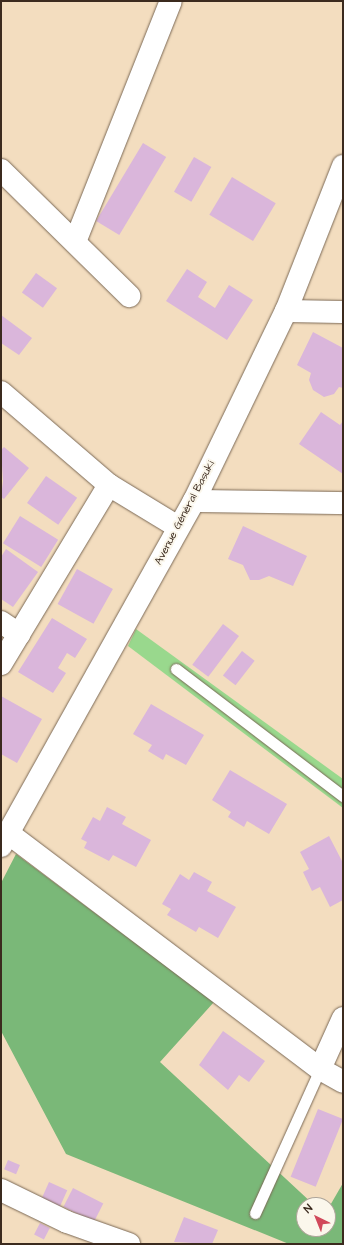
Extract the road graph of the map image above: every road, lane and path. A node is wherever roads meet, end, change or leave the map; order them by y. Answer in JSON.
{"nodes":[{"id":1,"x":172,"y":1,"type":"edge"},
{"id":2,"x":343,"y":166,"type":"edge"},
{"id":3,"x":1,"y":170,"type":"edge"},
{"id":4,"x":75,"y":242,"type":"junction"},
{"id":5,"x":129,"y":296,"type":"dead end"},
{"id":6,"x":286,"y":311,"type":"junction"},
{"id":7,"x":343,"y":312,"type":"edge"},
{"id":8,"x":1,"y":392,"type":"edge"},
{"id":9,"x":109,"y":485,"type":"junction"},
{"id":10,"x":194,"y":501,"type":"junction"},
{"id":11,"x":343,"y":503,"type":"edge"},
{"id":12,"x":178,"y":527,"type":"junction"},
{"id":13,"x":1,"y":622,"type":"edge"},
{"id":14,"x":19,"y":634,"type":"junction"},
{"id":15,"x":1,"y":664,"type":"edge"},
{"id":16,"x":176,"y":669,"type":"dead end"},
{"id":17,"x":343,"y":796,"type":"edge"},
{"id":18,"x":4,"y":840,"type":"edge"},
{"id":19,"x":343,"y":1018,"type":"edge"},
{"id":20,"x":320,"y":1069,"type":"junction"},
{"id":21,"x":343,"y":1082,"type":"edge"},
{"id":22,"x":1,"y":1190,"type":"edge"},
{"id":23,"x":255,"y":1213,"type":"dead end"},
{"id":24,"x":129,"y":1244,"type":"edge"}],
"edges":[{"from":1,"to":4,"type":"street"},
{"from":2,"to":6,"type":"street","name":"Avenue Général Basuki"},
{"from":3,"to":4,"type":"street"},
{"from":4,"to":5,"type":"street"},
{"from":6,"to":7,"type":"street"},
{"from":6,"to":10,"type":"street","name":"Avenue Général Basuki"},
{"from":8,"to":9,"type":"street"},
{"from":9,"to":12,"type":"street"},
{"from":9,"to":14,"type":"street"},
{"from":10,"to":11,"type":"street"},
{"from":10,"to":12,"type":"street","name":"Avenue Général Basuki"},
{"from":12,"to":18,"type":"street","name":"Avenue Général Basuki"},
{"from":13,"to":14,"type":"street"},
{"from":14,"to":15,"type":"street"},
{"from":16,"to":17,"type":"lane"},
{"from":18,"to":20,"type":"street"},
{"from":19,"to":20,"type":"street"},
{"from":20,"to":21,"type":"street"},
{"from":20,"to":23,"type":"lane"},
{"from":22,"to":24,"type":"street"}]}
